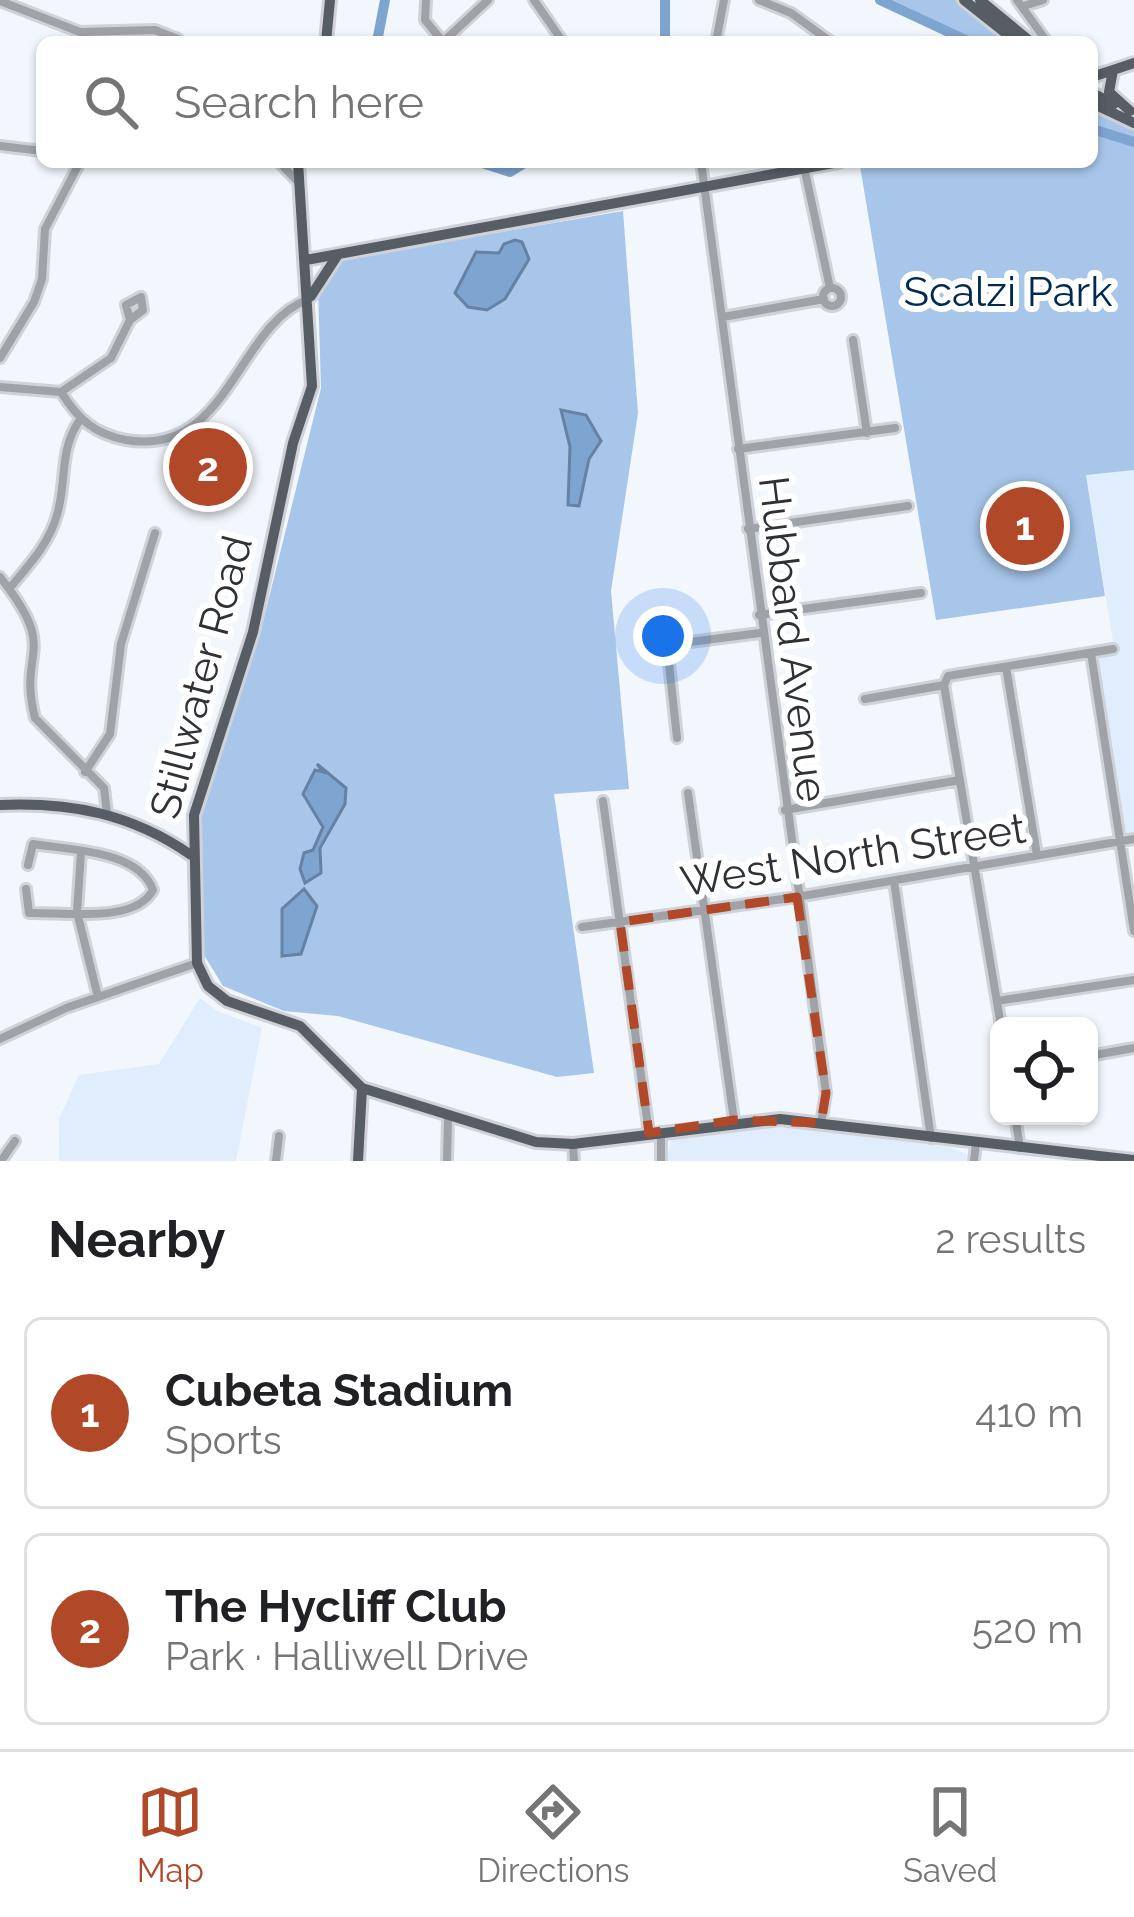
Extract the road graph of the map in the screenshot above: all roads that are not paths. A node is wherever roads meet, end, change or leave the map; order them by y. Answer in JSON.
{"nodes":[{"id":1,"x":330,"y":0,"type":"edge"},
{"id":2,"x":426,"y":0,"type":"edge"},
{"id":3,"x":488,"y":0,"type":"edge"},
{"id":4,"x":534,"y":0,"type":"edge"},
{"id":5,"x":724,"y":0,"type":"edge"},
{"id":6,"x":759,"y":0,"type":"edge"},
{"id":7,"x":964,"y":0,"type":"edge"},
{"id":8,"x":980,"y":0,"type":"edge"},
{"id":9,"x":1043,"y":0,"type":"edge"},
{"id":10,"x":0,"y":1,"type":"edge"},
{"id":11,"x":1020,"y":3,"type":"edge"},
{"id":12,"x":31,"y":5,"type":"edge"},
{"id":13,"x":806,"y":26,"type":"junction"},
{"id":14,"x":78,"y":36,"type":"edge"},
{"id":15,"x":91,"y":36,"type":"edge"},
{"id":16,"x":170,"y":36,"type":"edge"},
{"id":17,"x":327,"y":36,"type":"edge"},
{"id":18,"x":438,"y":36,"type":"edge"},
{"id":19,"x":449,"y":36,"type":"edge"},
{"id":20,"x":559,"y":36,"type":"edge"},
{"id":21,"x":717,"y":36,"type":"edge"},
{"id":22,"x":804,"y":36,"type":"edge"},
{"id":23,"x":821,"y":36,"type":"edge"},
{"id":24,"x":1009,"y":36,"type":"edge"},
{"id":25,"x":1024,"y":36,"type":"edge"},
{"id":26,"x":1043,"y":36,"type":"edge"},
{"id":27,"x":1134,"y":63,"type":"edge"},
{"id":28,"x":1113,"y":70,"type":"junction"},
{"id":29,"x":1098,"y":75,"type":"edge"},
{"id":30,"x":1098,"y":96,"type":"edge"},
{"id":31,"x":1098,"y":105,"type":"edge"},
{"id":32,"x":1133,"y":115,"type":"edge"},
{"id":33,"x":0,"y":146,"type":"edge"},
{"id":34,"x":36,"y":150,"type":"edge"},
{"id":35,"x":77,"y":168,"type":"edge"},
{"id":36,"x":285,"y":168,"type":"edge"},
{"id":37,"x":298,"y":168,"type":"edge"},
{"id":38,"x":702,"y":168,"type":"edge"},
{"id":39,"x":790,"y":168,"type":"edge"},
{"id":40,"x":805,"y":168,"type":"edge"},
{"id":41,"x":299,"y":183,"type":"junction"},
{"id":42,"x":704,"y":187,"type":"junction"},
{"id":43,"x":339,"y":254,"type":"junction"},
{"id":44,"x":306,"y":260,"type":"junction"},
{"id":45,"x":830,"y":288,"type":"junction"},
{"id":46,"x":310,"y":298,"type":"junction"},
{"id":47,"x":824,"y":299,"type":"junction"},
{"id":48,"x":722,"y":316,"type":"junction"},
{"id":49,"x":130,"y":320,"type":"dead end"},
{"id":50,"x":853,"y":340,"type":"dead end"},
{"id":51,"x":0,"y":358,"type":"edge"},
{"id":52,"x":0,"y":387,"type":"edge"},
{"id":53,"x":61,"y":392,"type":"junction"},
{"id":54,"x":80,"y":421,"type":"junction"},
{"id":55,"x":895,"y":428,"type":"dead end"},
{"id":56,"x":867,"y":433,"type":"junction"},
{"id":57,"x":738,"y":449,"type":"junction"},
{"id":58,"x":908,"y":506,"type":"dead end"},
{"id":59,"x":748,"y":529,"type":"junction"},
{"id":60,"x":155,"y":533,"type":"dead end"},
{"id":61,"x":0,"y":577,"type":"edge"},
{"id":62,"x":9,"y":589,"type":"junction"},
{"id":63,"x":921,"y":593,"type":"dead end"},
{"id":64,"x":759,"y":615,"type":"junction"},
{"id":65,"x":668,"y":626,"type":"dead end"},
{"id":66,"x":760,"y":633,"type":"junction"},
{"id":67,"x":667,"y":645,"type":"junction"},
{"id":68,"x":1114,"y":650,"type":"dead end"},
{"id":69,"x":1091,"y":652,"type":"junction"},
{"id":70,"x":1006,"y":667,"type":"junction"},
{"id":71,"x":944,"y":685,"type":"junction"},
{"id":72,"x":865,"y":699,"type":"dead end"},
{"id":73,"x":677,"y":738,"type":"dead end"},
{"id":74,"x":85,"y":772,"type":"junction"},
{"id":75,"x":959,"y":779,"type":"junction"},
{"id":76,"x":688,"y":793,"type":"dead end"},
{"id":77,"x":603,"y":802,"type":"dead end"},
{"id":78,"x":0,"y":805,"type":"edge"},
{"id":79,"x":784,"y":810,"type":"junction"},
{"id":80,"x":107,"y":813,"type":"junction"},
{"id":81,"x":1134,"y":839,"type":"edge"},
{"id":82,"x":1120,"y":842,"type":"junction"},
{"id":83,"x":81,"y":851,"type":"junction"},
{"id":84,"x":191,"y":855,"type":"junction"},
{"id":85,"x":1037,"y":855,"type":"junction"},
{"id":86,"x":28,"y":865,"type":"dead end"},
{"id":87,"x":974,"y":867,"type":"junction"},
{"id":88,"x":894,"y":881,"type":"junction"},
{"id":89,"x":26,"y":889,"type":"dead end"},
{"id":90,"x":797,"y":897,"type":"junction"},
{"id":91,"x":705,"y":910,"type":"junction"},
{"id":92,"x":76,"y":912,"type":"junction"},
{"id":93,"x":620,"y":922,"type":"junction"},
{"id":94,"x":582,"y":928,"type":"dead end"},
{"id":95,"x":1134,"y":931,"type":"edge"},
{"id":96,"x":197,"y":963,"type":"junction"},
{"id":97,"x":1134,"y":980,"type":"edge"},
{"id":98,"x":98,"y":997,"type":"junction"},
{"id":99,"x":998,"y":1001,"type":"junction"},
{"id":100,"x":1000,"y":1017,"type":"edge"},
{"id":101,"x":0,"y":1039,"type":"edge"},
{"id":102,"x":1134,"y":1048,"type":"edge"},
{"id":103,"x":1098,"y":1054,"type":"edge"},
{"id":104,"x":362,"y":1088,"type":"junction"},
{"id":105,"x":448,"y":1117,"type":"junction"},
{"id":106,"x":734,"y":1120,"type":"junction"},
{"id":107,"x":821,"y":1123,"type":"junction"},
{"id":108,"x":1016,"y":1125,"type":"edge"},
{"id":109,"x":655,"y":1132,"type":"junction"},
{"id":110,"x":279,"y":1136,"type":"dead end"},
{"id":111,"x":932,"y":1138,"type":"junction"},
{"id":112,"x":15,"y":1142,"type":"dead end"},
{"id":113,"x":573,"y":1144,"type":"junction"},
{"id":114,"x":976,"y":1144,"type":"junction"},
{"id":115,"x":1020,"y":1150,"type":"junction"},
{"id":116,"x":1073,"y":1158,"type":"edge"},
{"id":117,"x":1132,"y":1160,"type":"edge"},
{"id":118,"x":2,"y":1161,"type":"edge"},
{"id":119,"x":276,"y":1161,"type":"edge"},
{"id":120,"x":358,"y":1161,"type":"edge"},
{"id":121,"x":447,"y":1161,"type":"edge"},
{"id":122,"x":574,"y":1161,"type":"edge"},
{"id":123,"x":661,"y":1161,"type":"edge"},
{"id":124,"x":974,"y":1161,"type":"edge"}],
"edges":[{"from":1,"to":17,"type":"main road"},
{"from":2,"to":18,"type":"street"},
{"from":3,"to":19,"type":"street"},
{"from":4,"to":20,"type":"street"},
{"from":5,"to":21,"type":"street"},
{"from":6,"to":13,"type":"street"},
{"from":7,"to":24,"type":"main road"},
{"from":8,"to":25,"type":"main road"},
{"from":9,"to":11,"type":"street"},
{"from":10,"to":12,"type":"street"},
{"from":11,"to":26,"type":"street"},
{"from":12,"to":14,"type":"street"},
{"from":13,"to":22,"type":"street"},
{"from":13,"to":23,"type":"street"},
{"from":15,"to":16,"type":"street"},
{"from":27,"to":28,"type":"main road"},
{"from":28,"to":29,"type":"main road"},
{"from":28,"to":32,"type":"main road"},
{"from":30,"to":32,"type":"main road"},
{"from":31,"to":32,"type":"main road"},
{"from":33,"to":34,"type":"street"},
{"from":35,"to":51,"type":"street"},
{"from":36,"to":41,"type":"street"},
{"from":37,"to":41,"type":"main road","name":"Stillwater Road"},
{"from":38,"to":42,"type":"street","name":"Hubbard Avenue"},
{"from":39,"to":42,"type":"main road"},
{"from":40,"to":45,"type":"street"},
{"from":41,"to":44,"type":"main road","name":"Stillwater Road"},
{"from":42,"to":43,"type":"main road"},
{"from":42,"to":48,"type":"street","name":"Hubbard Avenue"},
{"from":43,"to":44,"type":"main road"},
{"from":43,"to":46,"type":"main road"},
{"from":44,"to":46,"type":"main road","name":"Stillwater Road"},
{"from":45,"to":47,"type":"street"},
{"from":45,"to":47,"type":"street"},
{"from":46,"to":54,"type":"street"},
{"from":46,"to":84,"type":"main road","name":"Stillwater Road"},
{"from":47,"to":48,"type":"street"},
{"from":48,"to":57,"type":"street","name":"Hubbard Avenue"},
{"from":49,"to":53,"type":"street"},
{"from":50,"to":56,"type":"street"},
{"from":52,"to":53,"type":"street"},
{"from":53,"to":54,"type":"street"},
{"from":54,"to":62,"type":"street"},
{"from":55,"to":56,"type":"street"},
{"from":56,"to":57,"type":"street"},
{"from":57,"to":59,"type":"street","name":"Hubbard Avenue"},
{"from":58,"to":59,"type":"street"},
{"from":59,"to":64,"type":"street","name":"Hubbard Avenue"},
{"from":60,"to":74,"type":"street"},
{"from":61,"to":62,"type":"street"},
{"from":62,"to":74,"type":"street"},
{"from":63,"to":64,"type":"street"},
{"from":64,"to":66,"type":"street","name":"Hubbard Avenue"},
{"from":65,"to":67,"type":"street"},
{"from":66,"to":67,"type":"street"},
{"from":66,"to":79,"type":"street","name":"Hubbard Avenue"},
{"from":67,"to":73,"type":"street"},
{"from":68,"to":69,"type":"street"},
{"from":69,"to":70,"type":"street"},
{"from":69,"to":82,"type":"street"},
{"from":70,"to":71,"type":"street"},
{"from":70,"to":85,"type":"street"},
{"from":71,"to":72,"type":"street"},
{"from":71,"to":75,"type":"street"},
{"from":74,"to":80,"type":"street"},
{"from":75,"to":79,"type":"street"},
{"from":75,"to":87,"type":"street"},
{"from":76,"to":91,"type":"street"},
{"from":77,"to":93,"type":"street"},
{"from":78,"to":80,"type":"main road"},
{"from":79,"to":90,"type":"street","name":"Hubbard Avenue"},
{"from":80,"to":84,"type":"main road"},
{"from":81,"to":82,"type":"street","name":"West North Street"},
{"from":82,"to":85,"type":"street","name":"West North Street"},
{"from":82,"to":95,"type":"street"},
{"from":83,"to":86,"type":"street"},
{"from":83,"to":92,"type":"street"},
{"from":83,"to":92,"type":"street"},
{"from":84,"to":96,"type":"main road","name":"Stillwater Road"},
{"from":85,"to":87,"type":"street","name":"West North Street"},
{"from":87,"to":88,"type":"street","name":"West North Street"},
{"from":87,"to":99,"type":"street"},
{"from":88,"to":90,"type":"street","name":"West North Street"},
{"from":88,"to":111,"type":"street"},
{"from":89,"to":92,"type":"street"},
{"from":90,"to":91,"type":"street","name":"West North Street"},
{"from":90,"to":107,"type":"street","name":"Hubbard Avenue"},
{"from":91,"to":93,"type":"street","name":"West North Street"},
{"from":91,"to":106,"type":"street"},
{"from":92,"to":98,"type":"street"},
{"from":93,"to":94,"type":"street","name":"West North Street"},
{"from":93,"to":109,"type":"street"},
{"from":96,"to":98,"type":"street"},
{"from":96,"to":104,"type":"main road"},
{"from":97,"to":99,"type":"street"},
{"from":98,"to":101,"type":"street"},
{"from":99,"to":100,"type":"street"},
{"from":102,"to":103,"type":"street"},
{"from":104,"to":105,"type":"main road"},
{"from":104,"to":120,"type":"main road"},
{"from":105,"to":113,"type":"main road"},
{"from":105,"to":121,"type":"street"},
{"from":106,"to":107,"type":"main road"},
{"from":106,"to":109,"type":"main road"},
{"from":107,"to":111,"type":"main road"},
{"from":108,"to":115,"type":"street"},
{"from":109,"to":113,"type":"main road"},
{"from":109,"to":123,"type":"street"},
{"from":110,"to":119,"type":"street"},
{"from":111,"to":114,"type":"main road"},
{"from":112,"to":118,"type":"street"},
{"from":113,"to":122,"type":"street"},
{"from":114,"to":115,"type":"main road"},
{"from":114,"to":124,"type":"street"},
{"from":115,"to":116,"type":"main road"},
{"from":116,"to":117,"type":"main road"}]}
